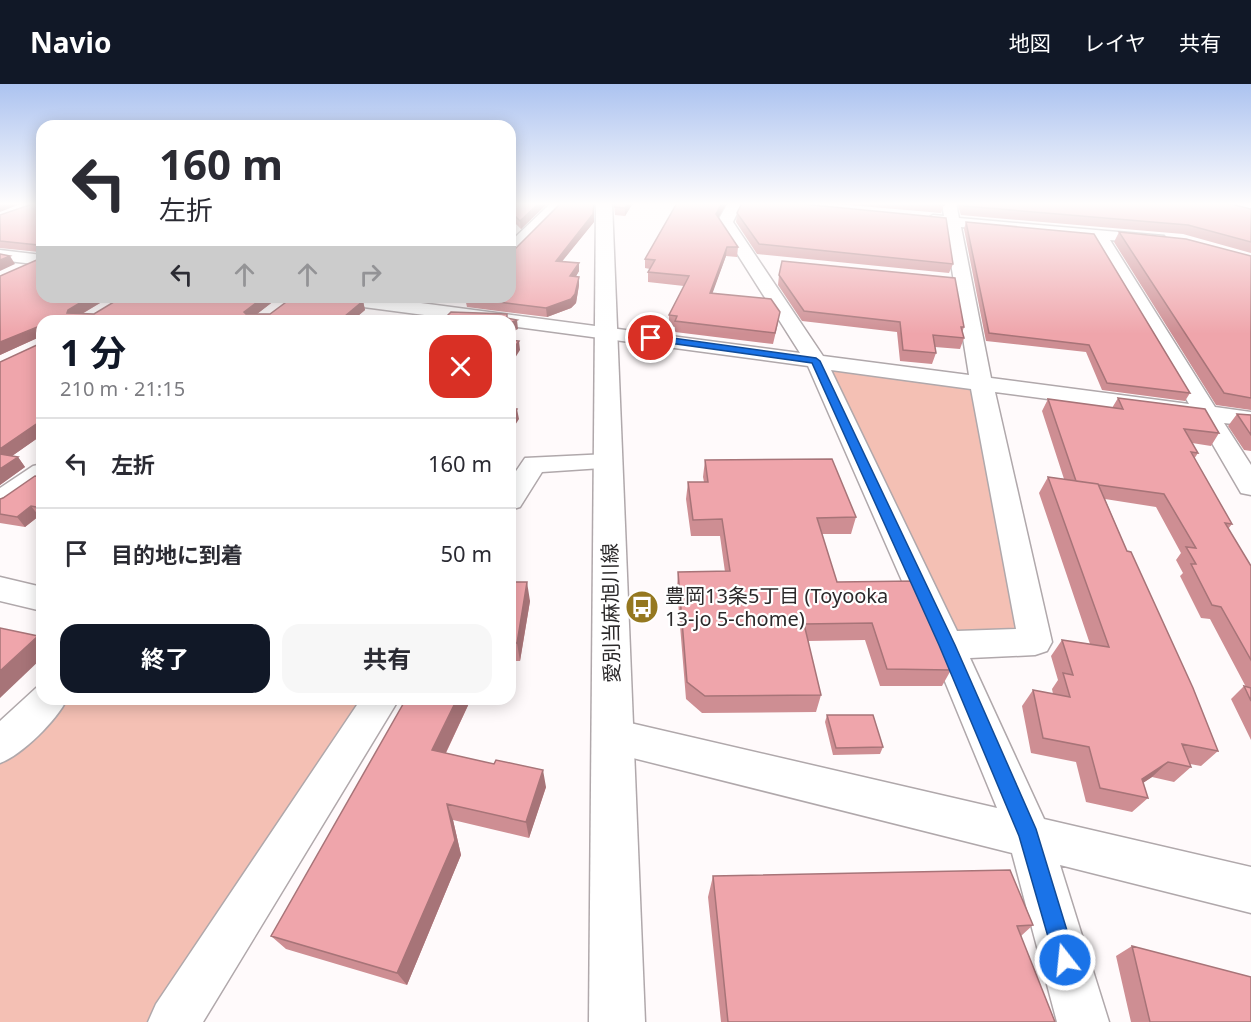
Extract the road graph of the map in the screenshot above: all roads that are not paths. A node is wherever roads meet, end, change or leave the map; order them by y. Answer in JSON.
{"nodes":[{"id":1,"x":604,"y":247,"type":"edge"},
{"id":2,"x":748,"y":247,"type":"edge"},
{"id":3,"x":951,"y":247,"type":"edge"},
{"id":4,"x":1106,"y":247,"type":"edge"},
{"id":5,"x":0,"y":255,"type":"edge"},
{"id":6,"x":36,"y":260,"type":"edge"},
{"id":7,"x":36,"y":264,"type":"edge"},
{"id":8,"x":10,"y":275,"type":"edge"},
{"id":9,"x":387,"y":303,"type":"edge"},
{"id":10,"x":449,"y":310,"type":"edge"},
{"id":11,"x":484,"y":315,"type":"edge"},
{"id":12,"x":516,"y":320,"type":"edge"},
{"id":13,"x":604,"y":332,"type":"junction"},
{"id":14,"x":816,"y":361,"type":"junction"},
{"id":15,"x":982,"y":383,"type":"junction"},
{"id":16,"x":1207,"y":413,"type":"junction"},
{"id":17,"x":1251,"y":419,"type":"edge"},
{"id":18,"x":608,"y":462,"type":"junction"},
{"id":19,"x":36,"y":476,"type":"edge"},
{"id":20,"x":1251,"y":487,"type":"edge"},
{"id":21,"x":516,"y":492,"type":"edge"},
{"id":22,"x":0,"y":501,"type":"edge"},
{"id":23,"x":0,"y":589,"type":"edge"},
{"id":24,"x":36,"y":598,"type":"edge"},
{"id":25,"x":947,"y":645,"type":"junction"},
{"id":26,"x":43,"y":705,"type":"edge"},
{"id":27,"x":377,"y":705,"type":"edge"},
{"id":28,"x":613,"y":736,"type":"junction"},
{"id":29,"x":0,"y":746,"type":"edge"},
{"id":30,"x":1029,"y":836,"type":"junction"},
{"id":31,"x":1251,"y":890,"type":"edge"},
{"id":32,"x":174,"y":1022,"type":"edge"},
{"id":33,"x":617,"y":1022,"type":"edge"},
{"id":34,"x":1083,"y":1022,"type":"edge"}],
"edges":[{"from":1,"to":13,"type":"main road","name":"愛別当麻旭川線"},
{"from":2,"to":14,"type":"street"},
{"from":3,"to":15,"type":"street"},
{"from":4,"to":16,"type":"street"},
{"from":5,"to":6,"type":"street"},
{"from":7,"to":8,"type":"street"},
{"from":9,"to":10,"type":"street"},
{"from":10,"to":11,"type":"street"},
{"from":12,"to":13,"type":"street"},
{"from":13,"to":14,"type":"street"},
{"from":13,"to":18,"type":"main road","name":"愛別当麻旭川線"},
{"from":14,"to":15,"type":"street"},
{"from":14,"to":25,"type":"street"},
{"from":15,"to":16,"type":"street"},
{"from":15,"to":25,"type":"street"},
{"from":16,"to":17,"type":"street"},
{"from":16,"to":20,"type":"street"},
{"from":18,"to":21,"type":"street"},
{"from":18,"to":28,"type":"main road","name":"愛別当麻旭川線"},
{"from":19,"to":22,"type":"street"},
{"from":23,"to":24,"type":"street"},
{"from":25,"to":30,"type":"street"},
{"from":26,"to":29,"type":"street"},
{"from":27,"to":32,"type":"street"},
{"from":28,"to":30,"type":"street"},
{"from":28,"to":33,"type":"main road","name":"愛別当麻旭川線"},
{"from":30,"to":31,"type":"street"},
{"from":30,"to":34,"type":"street"}]}
